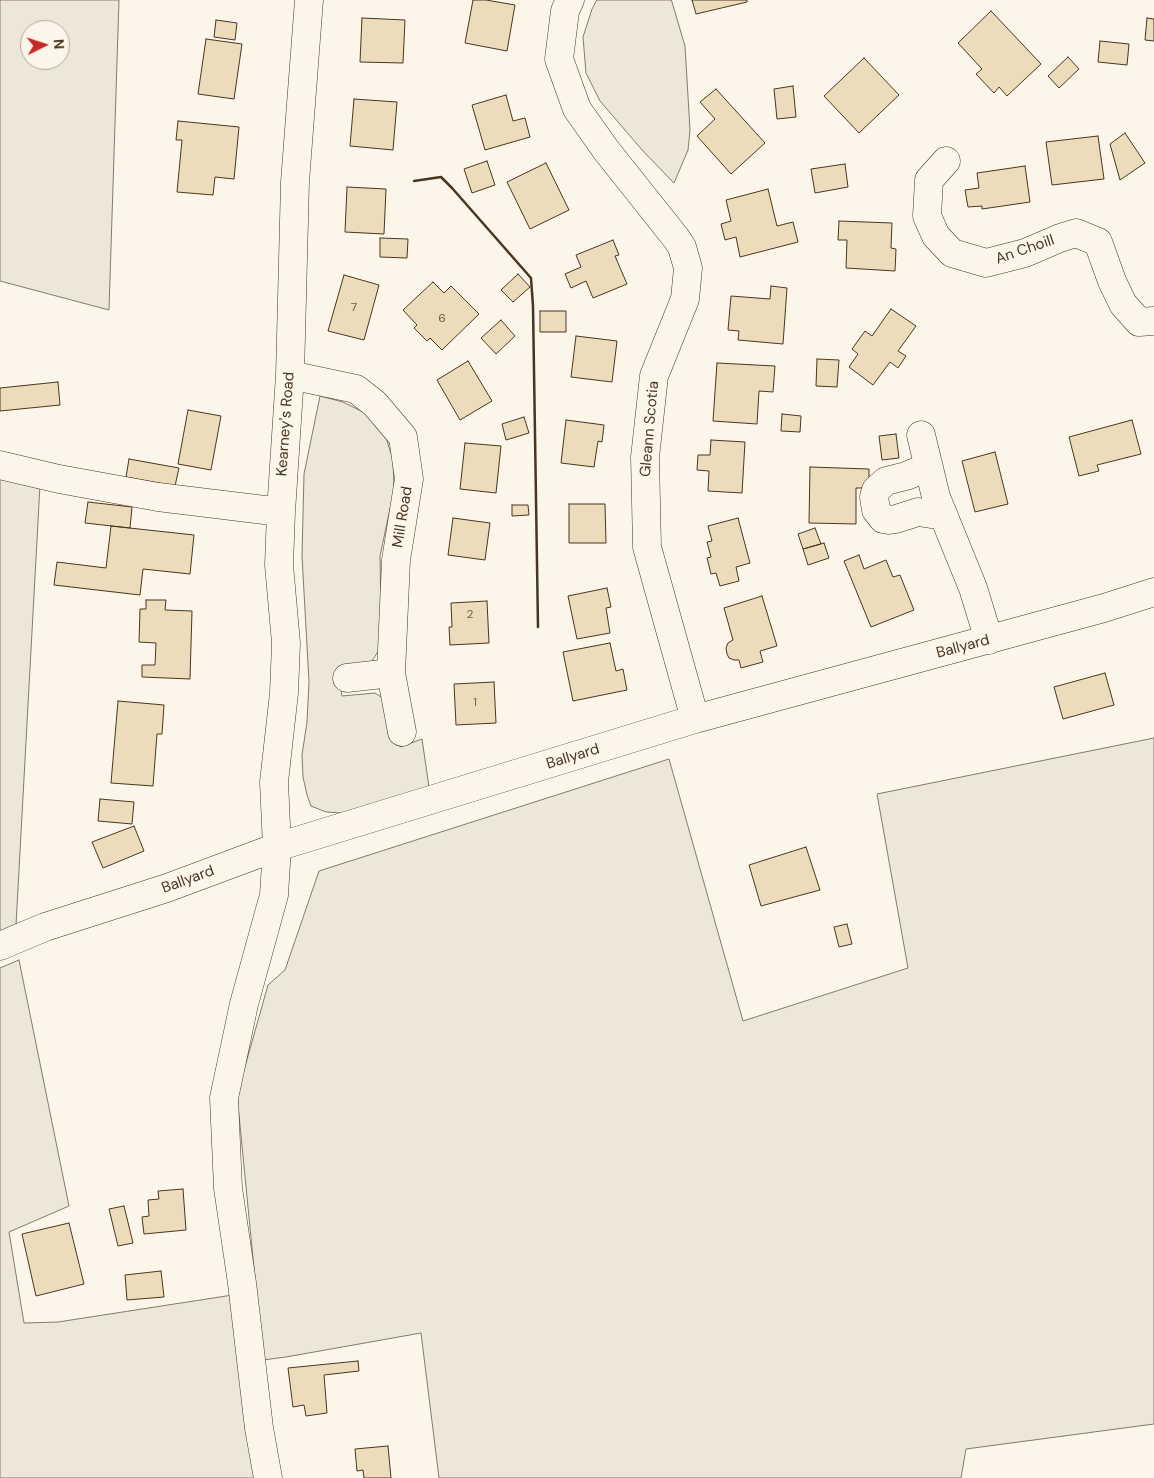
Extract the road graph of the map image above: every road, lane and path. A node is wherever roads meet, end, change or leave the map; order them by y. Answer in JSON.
{"nodes":[{"id":1,"x":309,"y":0,"type":"edge"},
{"id":2,"x":570,"y":0,"type":"edge"},
{"id":3,"x":946,"y":161,"type":"dead end"},
{"id":4,"x":1154,"y":320,"type":"edge"},
{"id":5,"x":290,"y":375,"type":"junction"},
{"id":6,"x":921,"y":435,"type":"dead end"},
{"id":7,"x":0,"y":465,"type":"edge"},
{"id":8,"x":928,"y":466,"type":"junction"},
{"id":9,"x":281,"y":512,"type":"junction"},
{"id":10,"x":944,"y":516,"type":"junction"},
{"id":11,"x":1154,"y":592,"type":"edge"},
{"id":12,"x":989,"y":640,"type":"junction"},
{"id":13,"x":391,"y":673,"type":"junction"},
{"id":14,"x":347,"y":678,"type":"dead end"},
{"id":15,"x":695,"y":719,"type":"junction"},
{"id":16,"x":402,"y":732,"type":"dead end"},
{"id":17,"x":277,"y":848,"type":"junction"},
{"id":18,"x":0,"y":946,"type":"edge"},
{"id":19,"x":268,"y":1478,"type":"edge"}],
"edges":[{"from":1,"to":5,"type":"street","name":"Kearney's Road"},
{"from":2,"to":15,"type":"street","name":"Gleann Scotia"},
{"from":3,"to":4,"type":"street","name":"An Choill"},
{"from":5,"to":9,"type":"street","name":"Kearney's Road"},
{"from":5,"to":13,"type":"street","name":"Mill Road"},
{"from":6,"to":8,"type":"street"},
{"from":7,"to":9,"type":"street"},
{"from":8,"to":10,"type":"street"},
{"from":8,"to":10,"type":"street"},
{"from":9,"to":17,"type":"street","name":"Kearney's Road"},
{"from":10,"to":12,"type":"street"},
{"from":11,"to":12,"type":"street","name":"Ballyard"},
{"from":12,"to":15,"type":"street","name":"Ballyard"},
{"from":13,"to":14,"type":"street"},
{"from":13,"to":16,"type":"street","name":"Mill Road"},
{"from":15,"to":17,"type":"street","name":"Ballyard"},
{"from":17,"to":18,"type":"street","name":"Ballyard"},
{"from":17,"to":19,"type":"street","name":"Kearney's Road"}]}
